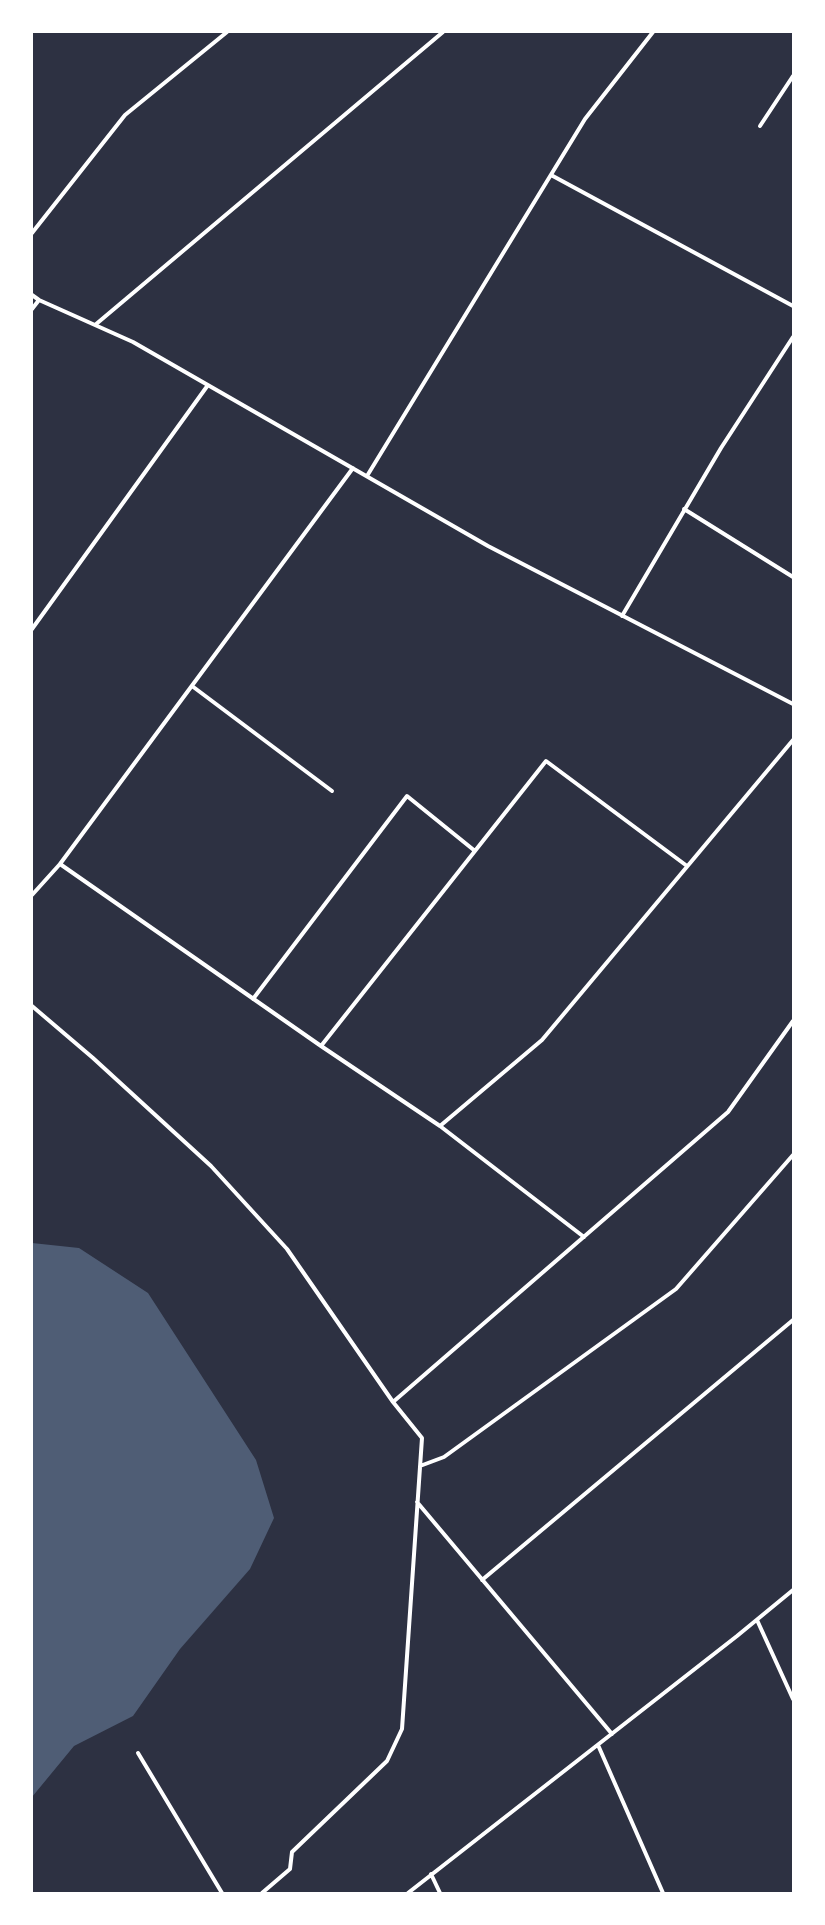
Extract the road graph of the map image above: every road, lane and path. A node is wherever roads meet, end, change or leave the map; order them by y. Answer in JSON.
{"nodes":[{"id":1,"x":227,"y":32,"type":"edge"},
{"id":2,"x":443,"y":32,"type":"edge"},
{"id":3,"x":653,"y":32,"type":"edge"},
{"id":4,"x":793,"y":76,"type":"edge"},
{"id":5,"x":760,"y":126,"type":"dead end"},
{"id":6,"x":551,"y":175,"type":"junction"},
{"id":7,"x":32,"y":233,"type":"edge"},
{"id":8,"x":32,"y":295,"type":"edge"},
{"id":9,"x":39,"y":300,"type":"junction"},
{"id":10,"x":793,"y":306,"type":"edge"},
{"id":11,"x":32,"y":309,"type":"edge"},
{"id":12,"x":96,"y":325,"type":"junction"},
{"id":13,"x":793,"y":337,"type":"edge"},
{"id":14,"x":208,"y":385,"type":"junction"},
{"id":15,"x":353,"y":468,"type":"junction"},
{"id":16,"x":368,"y":476,"type":"junction"},
{"id":17,"x":684,"y":509,"type":"junction"},
{"id":18,"x":793,"y":576,"type":"edge"},
{"id":19,"x":622,"y":616,"type":"junction"},
{"id":20,"x":32,"y":629,"type":"edge"},
{"id":21,"x":192,"y":686,"type":"junction"},
{"id":22,"x":793,"y":704,"type":"edge"},
{"id":23,"x":793,"y":740,"type":"edge"},
{"id":24,"x":332,"y":791,"type":"dead end"},
{"id":25,"x":475,"y":851,"type":"junction"},
{"id":26,"x":60,"y":864,"type":"junction"},
{"id":27,"x":687,"y":866,"type":"junction"},
{"id":28,"x":32,"y":895,"type":"edge"},
{"id":29,"x":253,"y":999,"type":"junction"},
{"id":30,"x":32,"y":1006,"type":"edge"},
{"id":31,"x":793,"y":1021,"type":"edge"},
{"id":32,"x":321,"y":1046,"type":"junction"},
{"id":33,"x":440,"y":1126,"type":"junction"},
{"id":34,"x":793,"y":1155,"type":"edge"},
{"id":35,"x":584,"y":1237,"type":"junction"},
{"id":36,"x":793,"y":1320,"type":"edge"},
{"id":37,"x":393,"y":1402,"type":"junction"},
{"id":38,"x":420,"y":1466,"type":"junction"},
{"id":39,"x":417,"y":1502,"type":"junction"},
{"id":40,"x":482,"y":1580,"type":"junction"},
{"id":41,"x":793,"y":1590,"type":"edge"},
{"id":42,"x":757,"y":1620,"type":"junction"},
{"id":43,"x":793,"y":1699,"type":"edge"},
{"id":44,"x":612,"y":1734,"type":"junction"},
{"id":45,"x":598,"y":1745,"type":"junction"},
{"id":46,"x":138,"y":1753,"type":"dead end"},
{"id":47,"x":431,"y":1874,"type":"junction"},
{"id":48,"x":222,"y":1893,"type":"edge"},
{"id":49,"x":262,"y":1893,"type":"edge"},
{"id":50,"x":408,"y":1893,"type":"edge"},
{"id":51,"x":440,"y":1893,"type":"edge"},
{"id":52,"x":663,"y":1893,"type":"edge"}],
"edges":[{"from":1,"to":7,"type":"street"},
{"from":2,"to":12,"type":"street"},
{"from":3,"to":6,"type":"street"},
{"from":4,"to":5,"type":"street"},
{"from":6,"to":10,"type":"street"},
{"from":6,"to":16,"type":"street"},
{"from":8,"to":9,"type":"street"},
{"from":9,"to":11,"type":"street"},
{"from":9,"to":12,"type":"street"},
{"from":12,"to":14,"type":"street"},
{"from":13,"to":17,"type":"street"},
{"from":14,"to":15,"type":"street"},
{"from":14,"to":20,"type":"street"},
{"from":15,"to":16,"type":"street"},
{"from":15,"to":21,"type":"street"},
{"from":16,"to":19,"type":"street"},
{"from":17,"to":18,"type":"street"},
{"from":17,"to":19,"type":"street"},
{"from":19,"to":22,"type":"street"},
{"from":21,"to":24,"type":"street"},
{"from":21,"to":26,"type":"street"},
{"from":23,"to":27,"type":"street"},
{"from":25,"to":27,"type":"street"},
{"from":25,"to":29,"type":"street"},
{"from":25,"to":32,"type":"street"},
{"from":26,"to":28,"type":"street"},
{"from":26,"to":29,"type":"street"},
{"from":27,"to":33,"type":"street"},
{"from":29,"to":32,"type":"street"},
{"from":30,"to":37,"type":"street"},
{"from":31,"to":35,"type":"street"},
{"from":32,"to":33,"type":"street"},
{"from":33,"to":35,"type":"street"},
{"from":34,"to":38,"type":"street"},
{"from":35,"to":37,"type":"street"},
{"from":36,"to":40,"type":"street"},
{"from":37,"to":38,"type":"street"},
{"from":38,"to":39,"type":"street"},
{"from":39,"to":40,"type":"street"},
{"from":39,"to":49,"type":"street"},
{"from":40,"to":44,"type":"street"},
{"from":41,"to":42,"type":"street"},
{"from":42,"to":43,"type":"street"},
{"from":42,"to":44,"type":"street"},
{"from":44,"to":45,"type":"street"},
{"from":45,"to":47,"type":"street"},
{"from":45,"to":52,"type":"street"},
{"from":46,"to":48,"type":"street"},
{"from":47,"to":50,"type":"street"},
{"from":47,"to":51,"type":"street"}]}
